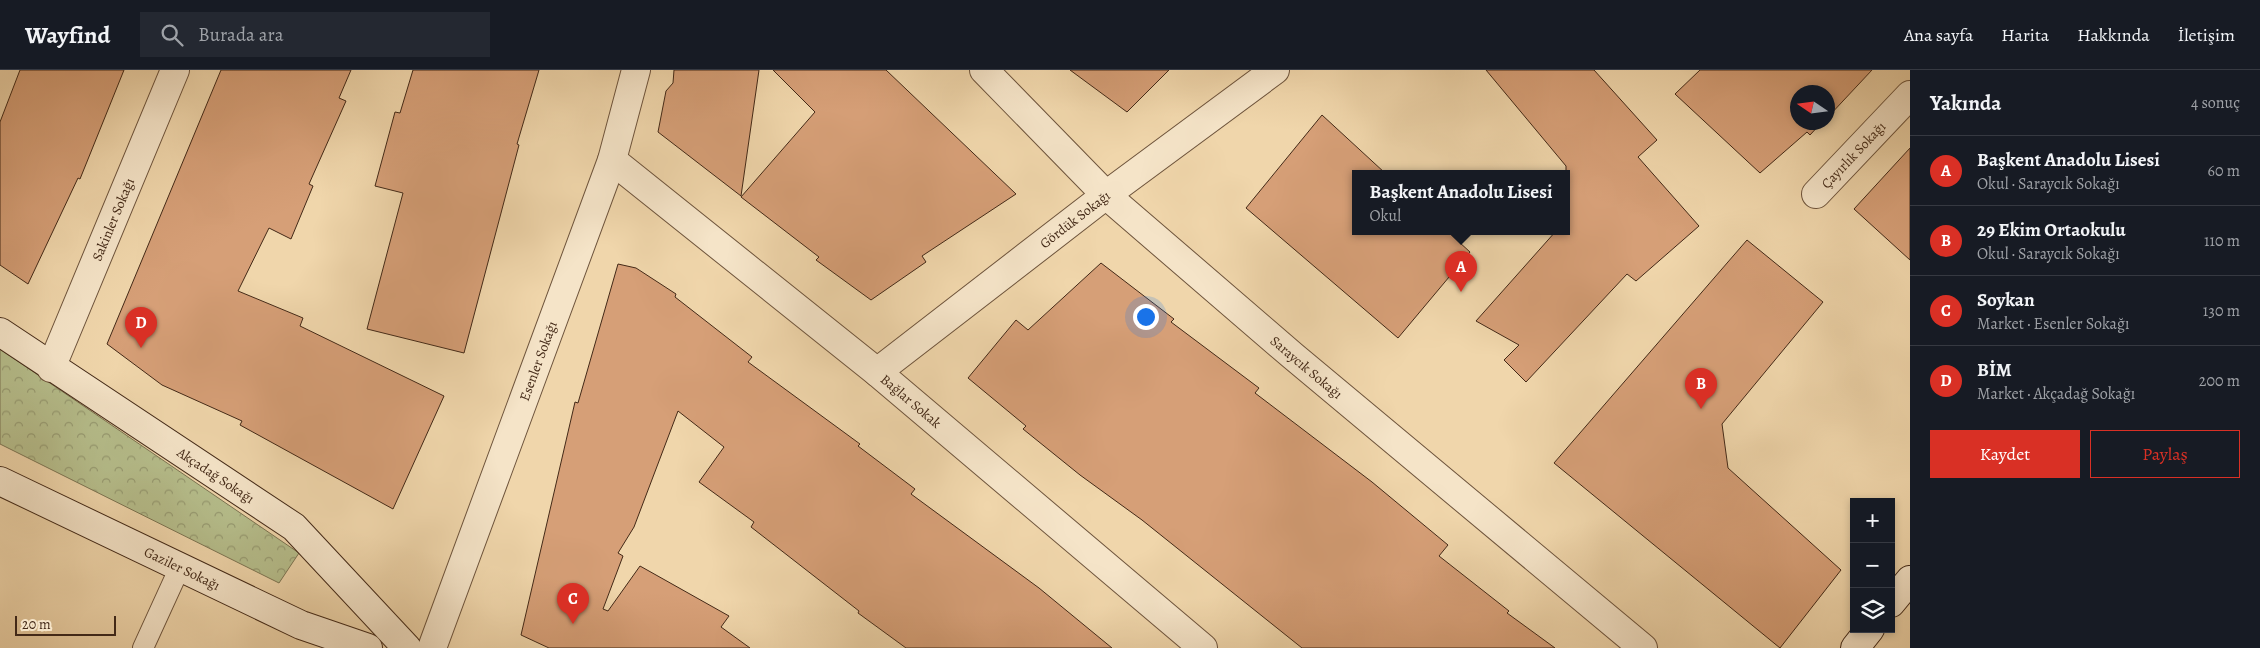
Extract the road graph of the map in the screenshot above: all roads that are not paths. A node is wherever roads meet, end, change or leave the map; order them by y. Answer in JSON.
{"nodes":[{"id":1,"x":174,"y":70,"type":"edge"},
{"id":2,"x":636,"y":70,"type":"edge"},
{"id":3,"x":984,"y":70,"type":"edge"},
{"id":4,"x":1276,"y":70,"type":"edge"},
{"id":5,"x":1910,"y":95,"type":"edge"},
{"id":6,"x":612,"y":160,"type":"junction"},
{"id":7,"x":1816,"y":194,"type":"dead end"},
{"id":8,"x":1106,"y":196,"type":"junction"},
{"id":9,"x":0,"y":332,"type":"edge"},
{"id":10,"x":51,"y":368,"type":"junction"},
{"id":11,"x":877,"y":372,"type":"junction"},
{"id":12,"x":0,"y":481,"type":"edge"},
{"id":13,"x":180,"y":567,"type":"junction"},
{"id":14,"x":1910,"y":580,"type":"edge"},
{"id":15,"x":1895,"y":598,"type":"edge"},
{"id":16,"x":1867,"y":633,"type":"edge"},
{"id":17,"x":143,"y":648,"type":"edge"},
{"id":18,"x":368,"y":648,"type":"edge"},
{"id":19,"x":407,"y":648,"type":"edge"},
{"id":20,"x":432,"y":648,"type":"edge"},
{"id":21,"x":1203,"y":648,"type":"edge"},
{"id":22,"x":1643,"y":648,"type":"edge"},
{"id":23,"x":1854,"y":648,"type":"edge"}],
"edges":[{"from":1,"to":10,"type":"street","name":"Sakinler Sokağı"},
{"from":2,"to":6,"type":"street","name":"Esenler Sokağı"},
{"from":3,"to":8,"type":"street","name":"Saraycık Sokağı"},
{"from":4,"to":8,"type":"street","name":"Gördük Sokağı"},
{"from":5,"to":7,"type":"street","name":"Çayırlık Sokağı"},
{"from":6,"to":11,"type":"street","name":"Bağlar Sokak"},
{"from":6,"to":20,"type":"street","name":"Esenler Sokağı"},
{"from":8,"to":11,"type":"street","name":"Gördük Sokağı"},
{"from":8,"to":22,"type":"street","name":"Saraycık Sokağı"},
{"from":9,"to":10,"type":"street","name":"Akçadağ Sokağı"},
{"from":10,"to":19,"type":"street","name":"Akçadağ Sokağı"},
{"from":11,"to":21,"type":"street","name":"Bağlar Sokak"},
{"from":12,"to":13,"type":"street","name":"Gaziler Sokağı"},
{"from":13,"to":17,"type":"lane"},
{"from":13,"to":18,"type":"street","name":"Gaziler Sokağı"},
{"from":14,"to":15,"type":"street"},
{"from":16,"to":23,"type":"street"}]}
